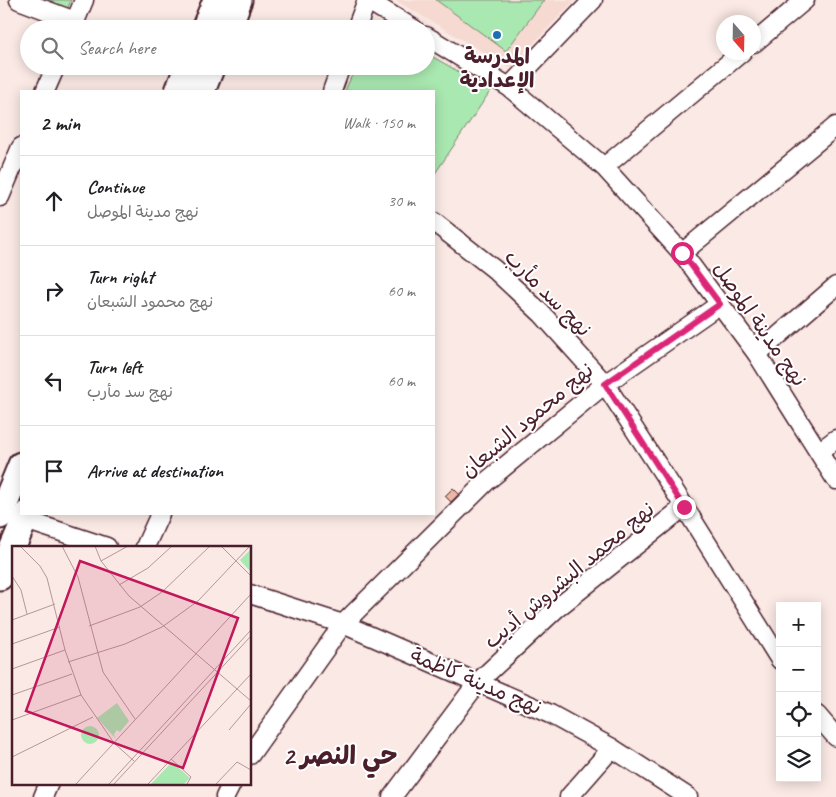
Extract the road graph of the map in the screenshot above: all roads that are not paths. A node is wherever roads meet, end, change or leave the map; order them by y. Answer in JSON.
{"nodes":[{"id":1,"x":19,"y":0,"type":"edge"},
{"id":2,"x":84,"y":0,"type":"edge"},
{"id":3,"x":216,"y":0,"type":"edge"},
{"id":4,"x":240,"y":0,"type":"edge"},
{"id":5,"x":367,"y":0,"type":"edge"},
{"id":6,"x":593,"y":0,"type":"edge"},
{"id":7,"x":805,"y":0,"type":"edge"},
{"id":8,"x":62,"y":20,"type":"edge"},
{"id":9,"x":75,"y":20,"type":"edge"},
{"id":10,"x":208,"y":20,"type":"edge"},
{"id":11,"x":232,"y":20,"type":"edge"},
{"id":12,"x":359,"y":20,"type":"edge"},
{"id":13,"x":399,"y":20,"type":"edge"},
{"id":14,"x":761,"y":37,"type":"edge"},
{"id":15,"x":435,"y":42,"type":"edge"},
{"id":16,"x":732,"y":60,"type":"edge"},
{"id":17,"x":52,"y":75,"type":"edge"},
{"id":18,"x":184,"y":75,"type":"edge"},
{"id":19,"x":208,"y":75,"type":"edge"},
{"id":20,"x":338,"y":75,"type":"edge"},
{"id":21,"x":509,"y":87,"type":"junction"},
{"id":22,"x":45,"y":90,"type":"edge"},
{"id":23,"x":178,"y":90,"type":"edge"},
{"id":24,"x":202,"y":90,"type":"edge"},
{"id":25,"x":332,"y":90,"type":"edge"},
{"id":26,"x":836,"y":126,"type":"edge"},
{"id":27,"x":20,"y":149,"type":"edge"},
{"id":28,"x":604,"y":167,"type":"junction"},
{"id":29,"x":0,"y":197,"type":"edge"},
{"id":30,"x":435,"y":223,"type":"edge"},
{"id":31,"x":682,"y":253,"type":"junction"},
{"id":32,"x":836,"y":286,"type":"edge"},
{"id":33,"x":720,"y":304,"type":"junction"},
{"id":34,"x":757,"y":354,"type":"junction"},
{"id":35,"x":605,"y":384,"type":"junction"},
{"id":36,"x":836,"y":439,"type":"edge"},
{"id":37,"x":820,"y":452,"type":"junction"},
{"id":38,"x":20,"y":470,"type":"edge"},
{"id":39,"x":836,"y":480,"type":"edge"},
{"id":40,"x":684,"y":507,"type":"junction"},
{"id":41,"x":11,"y":514,"type":"edge"},
{"id":42,"x":160,"y":515,"type":"edge"},
{"id":43,"x":104,"y":546,"type":"edge"},
{"id":44,"x":145,"y":546,"type":"edge"},
{"id":45,"x":0,"y":577,"type":"edge"},
{"id":46,"x":251,"y":594,"type":"edge"},
{"id":47,"x":343,"y":624,"type":"junction"},
{"id":48,"x":776,"y":654,"type":"edge"},
{"id":49,"x":478,"y":682,"type":"junction"},
{"id":50,"x":821,"y":719,"type":"edge"},
{"id":51,"x":836,"y":737,"type":"edge"},
{"id":52,"x":612,"y":748,"type":"junction"},
{"id":53,"x":251,"y":754,"type":"edge"},
{"id":54,"x":49,"y":784,"type":"edge"},
{"id":55,"x":232,"y":784,"type":"edge"},
{"id":56,"x":43,"y":797,"type":"edge"},
{"id":57,"x":225,"y":797,"type":"edge"},
{"id":58,"x":392,"y":797,"type":"edge"},
{"id":59,"x":569,"y":797,"type":"edge"},
{"id":60,"x":688,"y":797,"type":"edge"}],
"edges":[{"from":1,"to":8,"type":"street"},
{"from":2,"to":9,"type":"street"},
{"from":3,"to":10,"type":"main road"},
{"from":4,"to":11,"type":"main road"},
{"from":5,"to":12,"type":"street"},
{"from":5,"to":13,"type":"street"},
{"from":6,"to":21,"type":"street"},
{"from":7,"to":14,"type":"street"},
{"from":15,"to":21,"type":"street","name":"نهج مدينة الموصل"},
{"from":16,"to":28,"type":"street"},
{"from":17,"to":22,"type":"street"},
{"from":18,"to":23,"type":"main road"},
{"from":19,"to":24,"type":"main road"},
{"from":20,"to":25,"type":"street"},
{"from":21,"to":28,"type":"street","name":"نهج مدينة الموصل"},
{"from":26,"to":31,"type":"street"},
{"from":27,"to":29,"type":"street"},
{"from":28,"to":31,"type":"street","name":"نهج مدينة الموصل"},
{"from":30,"to":35,"type":"street","name":"نهج سد مأرب"},
{"from":31,"to":33,"type":"street","name":"نهج مدينة الموصل"},
{"from":32,"to":34,"type":"street"},
{"from":33,"to":34,"type":"street","name":"نهج مدينة الموصل"},
{"from":33,"to":35,"type":"street","name":"نهج محمود الشبعان"},
{"from":34,"to":37,"type":"street","name":"نهج مدينة الموصل"},
{"from":35,"to":40,"type":"street","name":"نهج سد مأرب"},
{"from":35,"to":47,"type":"street","name":"نهج محمود الشبعان"},
{"from":36,"to":37,"type":"street"},
{"from":37,"to":39,"type":"street","name":"نهج مدينة الموصل"},
{"from":38,"to":41,"type":"main road"},
{"from":40,"to":48,"type":"street","name":"نهج سد مأرب"},
{"from":40,"to":49,"type":"street","name":"نهج محمد البشروش أديب"},
{"from":41,"to":43,"type":"street"},
{"from":41,"to":45,"type":"main road"},
{"from":42,"to":44,"type":"street"},
{"from":46,"to":47,"type":"street","name":"نهج مدينة كاظمة"},
{"from":47,"to":49,"type":"street","name":"نهج مدينة كاظمة"},
{"from":47,"to":53,"type":"street","name":"نهج محمود الشبعان"},
{"from":49,"to":52,"type":"street","name":"نهج مدينة كاظمة"},
{"from":49,"to":58,"type":"street","name":"نهج محمد البشروش أديب"},
{"from":50,"to":51,"type":"street"},
{"from":52,"to":59,"type":"street"},
{"from":52,"to":60,"type":"street","name":"نهج مدينة كاظمة"},
{"from":54,"to":56,"type":"street"},
{"from":55,"to":57,"type":"street"}]}
